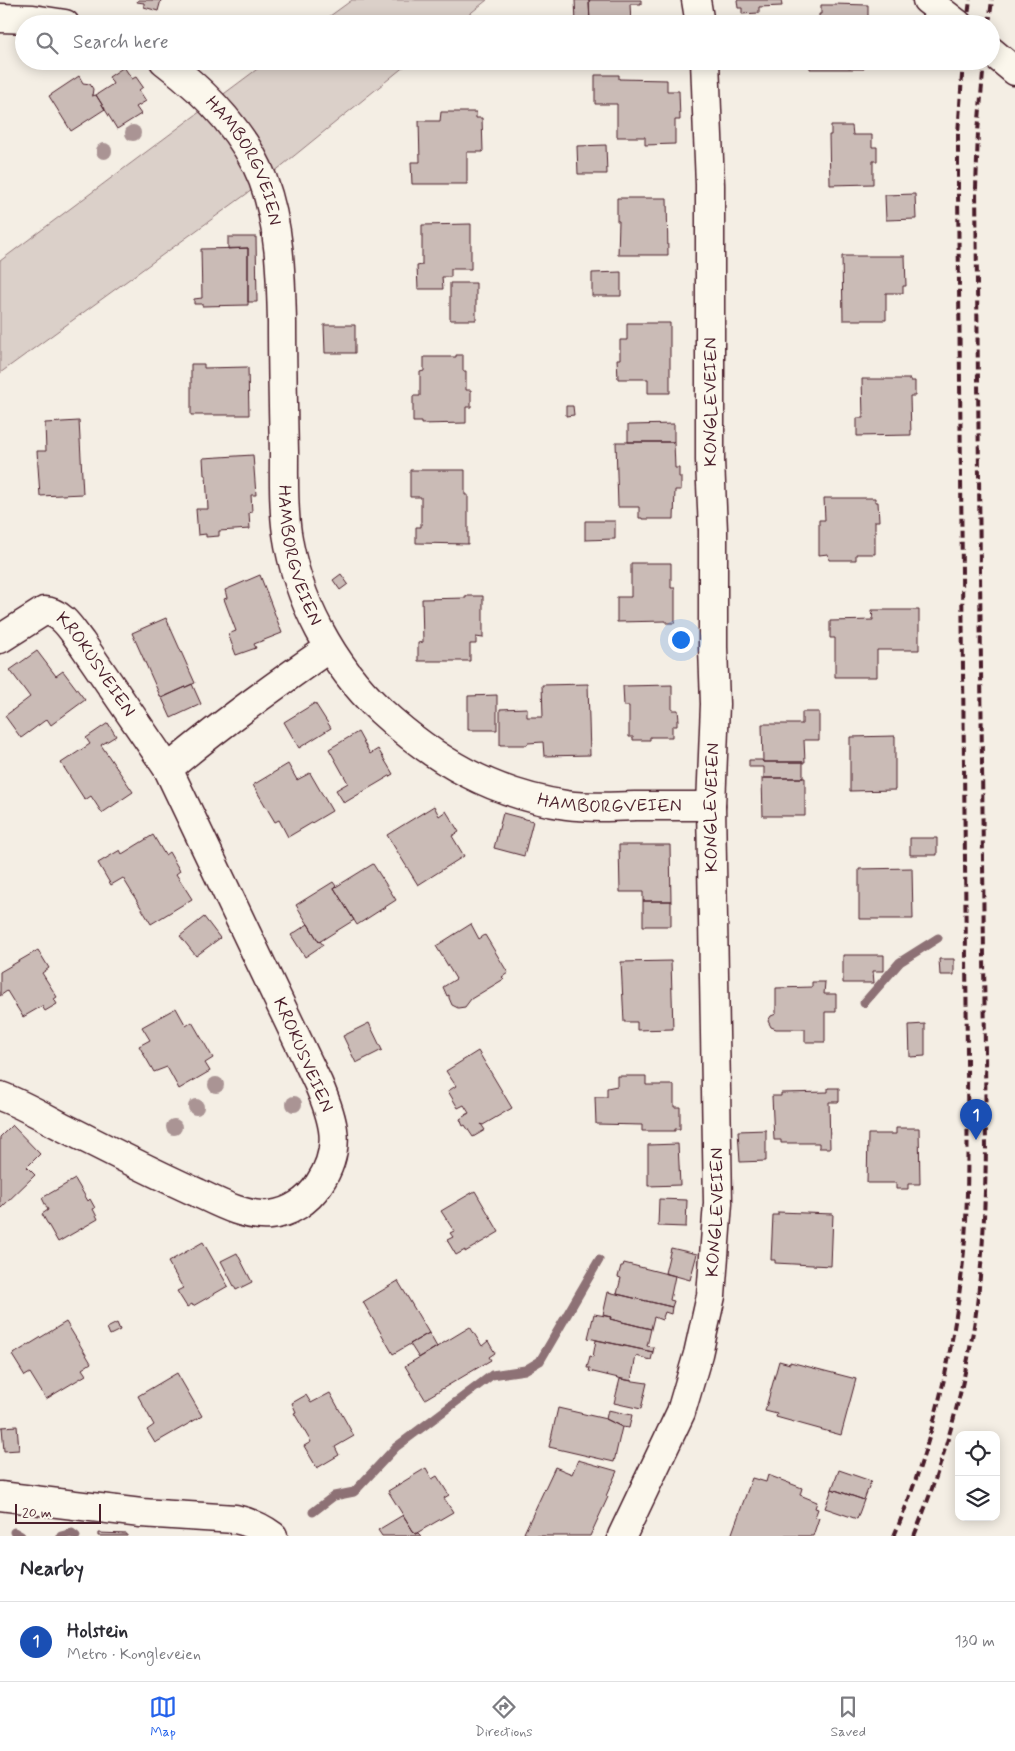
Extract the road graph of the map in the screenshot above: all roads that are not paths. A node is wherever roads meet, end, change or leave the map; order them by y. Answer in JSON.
{"nodes":[{"id":1,"x":696,"y":0,"type":"edge"},
{"id":2,"x":927,"y":0,"type":"edge"},
{"id":3,"x":698,"y":15,"type":"edge"},
{"id":4,"x":946,"y":15,"type":"edge"},
{"id":5,"x":0,"y":18,"type":"edge"},
{"id":6,"x":15,"y":18,"type":"edge"},
{"id":7,"x":1000,"y":58,"type":"edge"},
{"id":8,"x":176,"y":70,"type":"edge"},
{"id":9,"x":705,"y":70,"type":"edge"},
{"id":10,"x":1015,"y":71,"type":"edge"},
{"id":11,"x":0,"y":639,"type":"edge"},
{"id":12,"x":329,"y":648,"type":"junction"},
{"id":13,"x":168,"y":769,"type":"junction"},
{"id":14,"x":711,"y":806,"type":"junction"},
{"id":15,"x":0,"y":1096,"type":"edge"},
{"id":16,"x":0,"y":1496,"type":"edge"},
{"id":17,"x":274,"y":1536,"type":"edge"},
{"id":18,"x":622,"y":1536,"type":"edge"}],
"edges":[{"from":1,"to":3,"type":"street"},
{"from":2,"to":4,"type":"street"},
{"from":5,"to":6,"type":"street"},
{"from":7,"to":10,"type":"street"},
{"from":8,"to":12,"type":"street","name":"HAMBORGVEIEN"},
{"from":9,"to":14,"type":"street","name":"KONGLEVEIEN"},
{"from":11,"to":13,"type":"street","name":"KROKUSVEIEN"},
{"from":12,"to":13,"type":"street"},
{"from":12,"to":14,"type":"street","name":"HAMBORGVEIEN"},
{"from":13,"to":15,"type":"street","name":"KROKUSVEIEN"},
{"from":14,"to":18,"type":"street","name":"KONGLEVEIEN"},
{"from":16,"to":17,"type":"street"}]}
